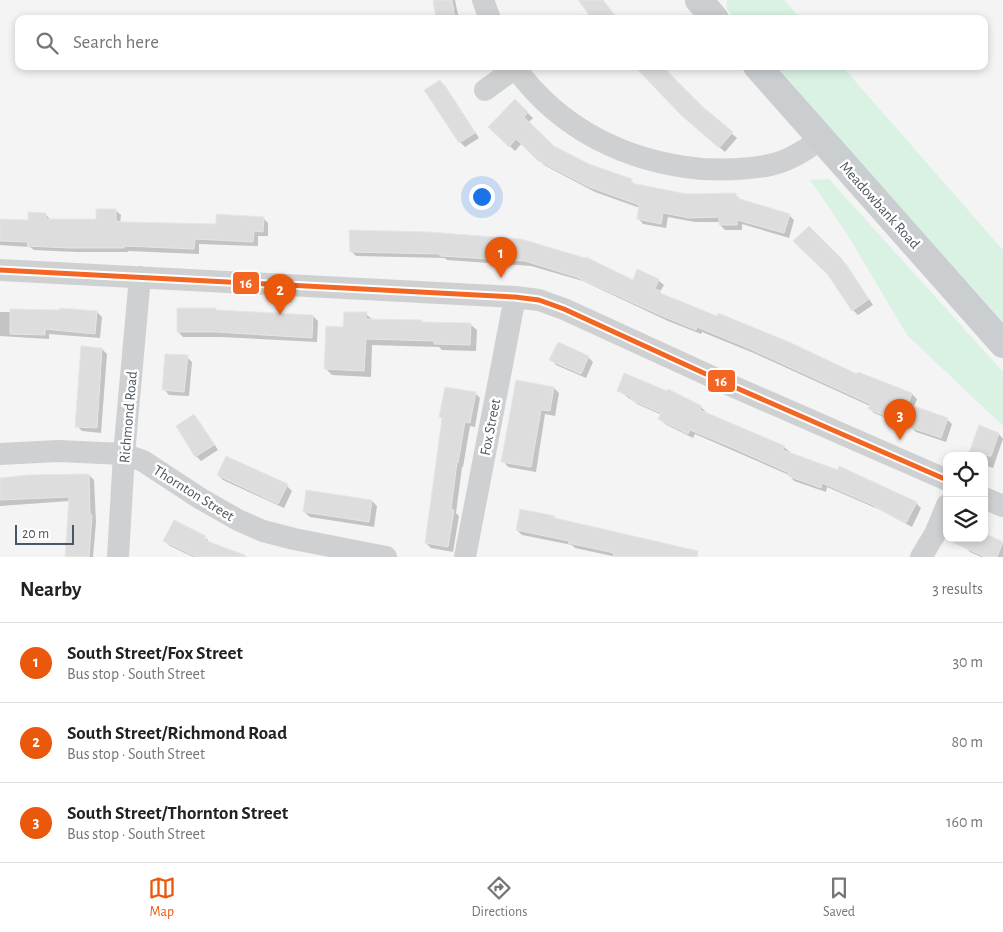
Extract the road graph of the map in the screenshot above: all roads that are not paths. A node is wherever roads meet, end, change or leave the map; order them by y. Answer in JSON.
{"nodes":[{"id":1,"x":483,"y":0,"type":"edge"},
{"id":2,"x":699,"y":0,"type":"edge"},
{"id":3,"x":489,"y":15,"type":"edge"},
{"id":4,"x":712,"y":15,"type":"edge"},
{"id":5,"x":511,"y":70,"type":"edge"},
{"id":6,"x":517,"y":70,"type":"edge"},
{"id":7,"x":760,"y":70,"type":"edge"},
{"id":8,"x":485,"y":90,"type":"dead end"},
{"id":9,"x":821,"y":139,"type":"junction"},
{"id":10,"x":0,"y":270,"type":"edge"},
{"id":11,"x":140,"y":277,"type":"junction"},
{"id":12,"x":515,"y":297,"type":"junction"},
{"id":13,"x":1003,"y":344,"type":"edge"},
{"id":14,"x":0,"y":454,"type":"edge"},
{"id":15,"x":124,"y":454,"type":"junction"},
{"id":16,"x":943,"y":478,"type":"edge"},
{"id":17,"x":988,"y":500,"type":"edge"},
{"id":18,"x":1003,"y":506,"type":"edge"},
{"id":19,"x":943,"y":515,"type":"edge"},
{"id":20,"x":118,"y":557,"type":"edge"},
{"id":21,"x":386,"y":557,"type":"edge"},
{"id":22,"x":465,"y":557,"type":"edge"},
{"id":23,"x":921,"y":557,"type":"edge"}],
"edges":[{"from":1,"to":3,"type":"street"},
{"from":2,"to":4,"type":"main road"},
{"from":5,"to":8,"type":"street"},
{"from":6,"to":9,"type":"street"},
{"from":7,"to":9,"type":"main road","name":"Meadowbank Road"},
{"from":9,"to":13,"type":"main road","name":"Meadowbank Road"},
{"from":10,"to":11,"type":"street"},
{"from":11,"to":12,"type":"street"},
{"from":11,"to":15,"type":"street","name":"Richmond Road"},
{"from":12,"to":16,"type":"street"},
{"from":12,"to":22,"type":"street","name":"Fox Street"},
{"from":14,"to":15,"type":"street","name":"Thornton Street"},
{"from":15,"to":20,"type":"street","name":"Richmond Road"},
{"from":15,"to":21,"type":"street","name":"Thornton Street"},
{"from":17,"to":18,"type":"street"},
{"from":19,"to":23,"type":"street"}]}
